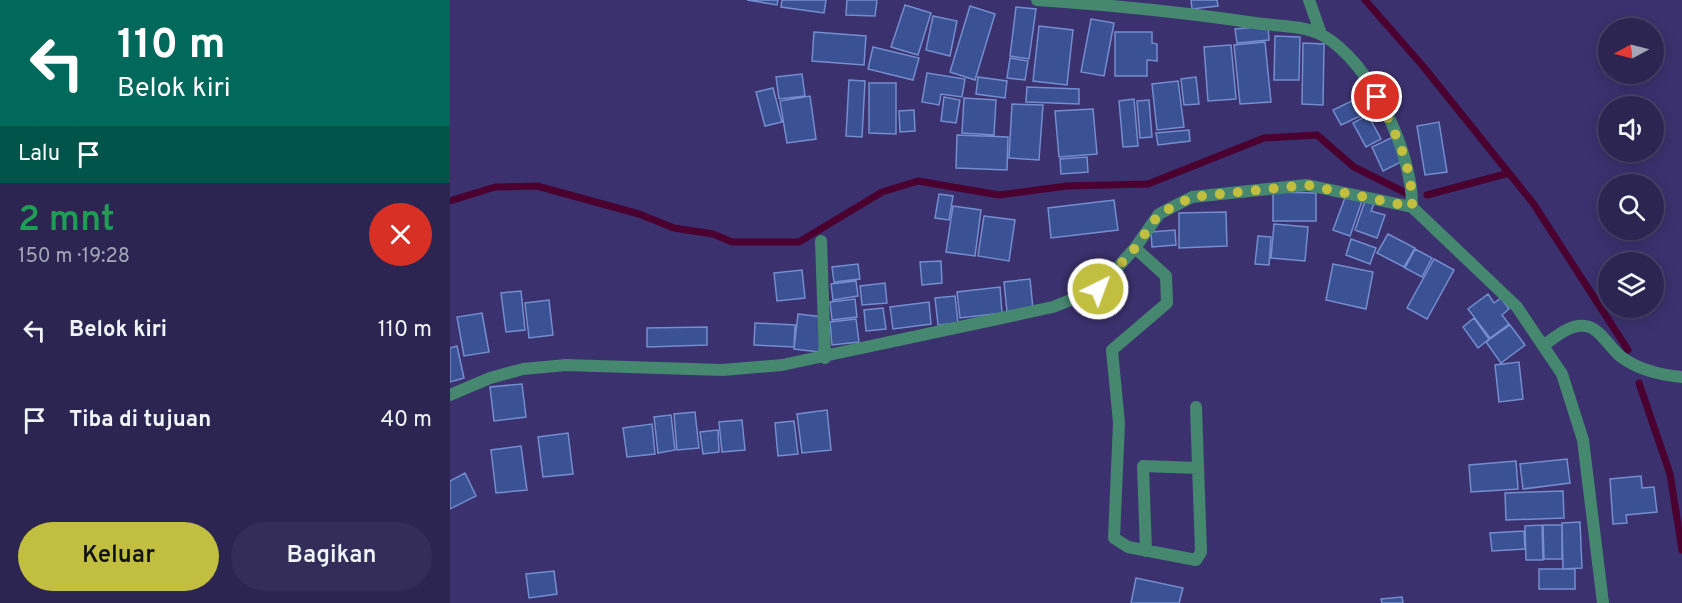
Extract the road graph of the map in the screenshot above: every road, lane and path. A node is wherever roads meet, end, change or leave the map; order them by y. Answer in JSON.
{"nodes":[{"id":1,"x":1037,"y":0,"type":"edge"},
{"id":2,"x":1309,"y":0,"type":"edge"},
{"id":3,"x":1095,"y":2,"type":"edge"},
{"id":4,"x":1320,"y":34,"type":"junction"},
{"id":5,"x":1412,"y":207,"type":"junction"},
{"id":6,"x":821,"y":241,"type":"dead end"},
{"id":7,"x":1135,"y":248,"type":"junction"},
{"id":8,"x":1543,"y":346,"type":"junction"},
{"id":9,"x":825,"y":358,"type":"junction"},
{"id":10,"x":1682,"y":378,"type":"edge"},
{"id":11,"x":450,"y":395,"type":"edge"},
{"id":12,"x":1196,"y":407,"type":"dead end"},
{"id":13,"x":1198,"y":468,"type":"junction"},
{"id":14,"x":1146,"y":551,"type":"junction"},
{"id":15,"x":1603,"y":603,"type":"edge"}],
"edges":[{"from":1,"to":3,"type":"street"},
{"from":2,"to":4,"type":"street"},
{"from":3,"to":4,"type":"street"},
{"from":4,"to":5,"type":"street"},
{"from":5,"to":7,"type":"street"},
{"from":5,"to":8,"type":"street"},
{"from":6,"to":9,"type":"street"},
{"from":7,"to":9,"type":"street"},
{"from":7,"to":14,"type":"street"},
{"from":8,"to":10,"type":"street"},
{"from":8,"to":15,"type":"street"},
{"from":9,"to":11,"type":"street"},
{"from":12,"to":13,"type":"street"},
{"from":13,"to":14,"type":"street"},
{"from":13,"to":14,"type":"street"}]}
